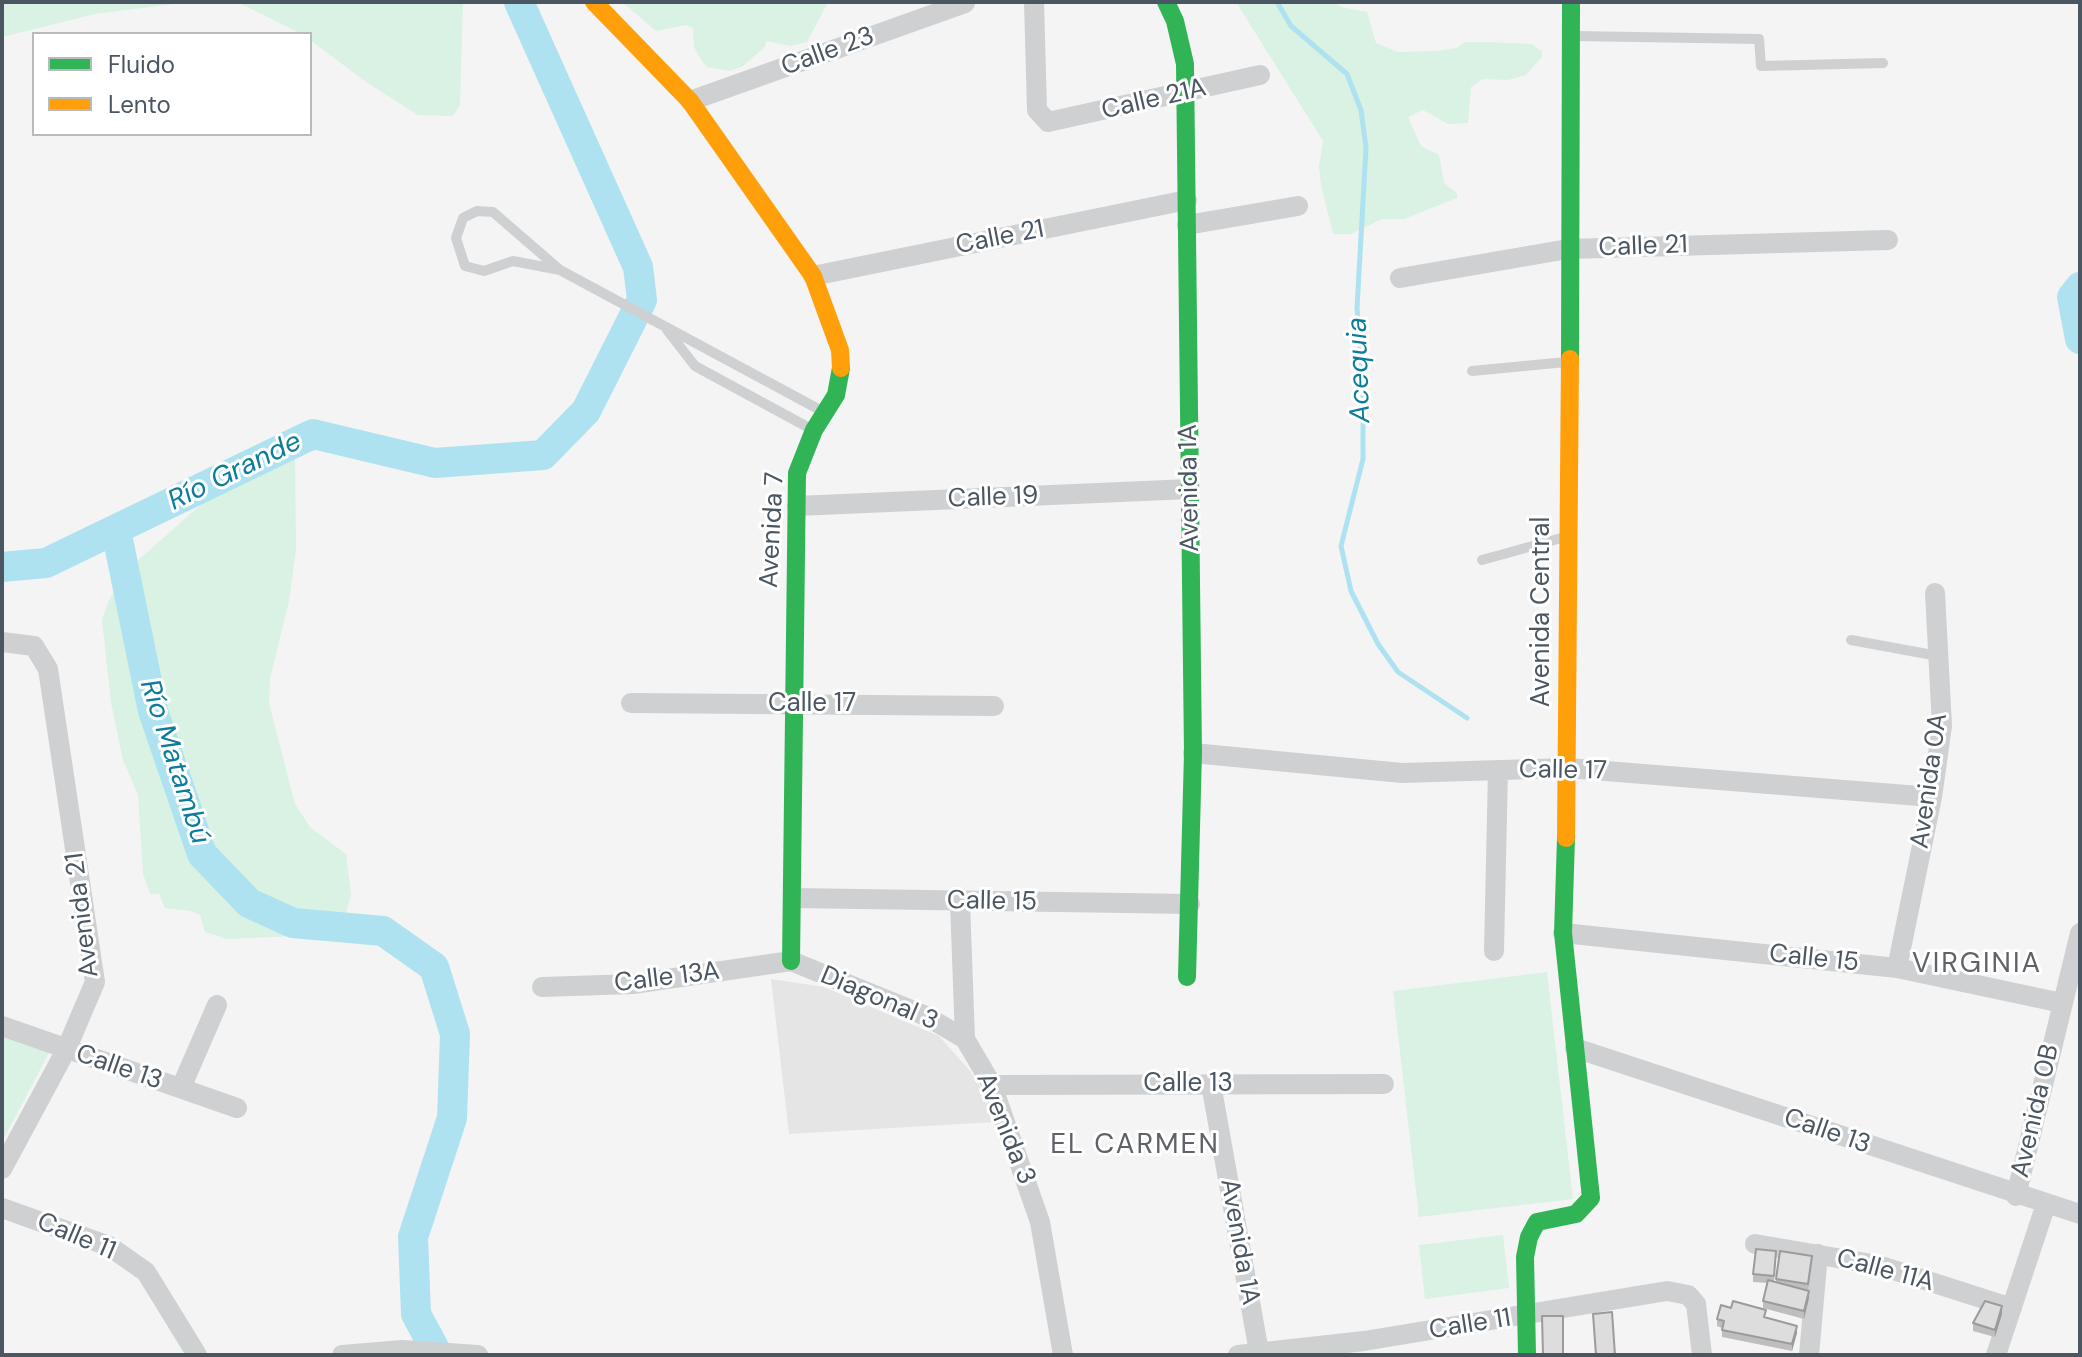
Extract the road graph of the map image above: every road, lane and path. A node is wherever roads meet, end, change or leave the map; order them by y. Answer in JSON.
{"nodes":[{"id":1,"x":594,"y":2,"type":"edge"},
{"id":2,"x":1034,"y":2,"type":"edge"},
{"id":3,"x":1166,"y":2,"type":"edge"},
{"id":4,"x":1571,"y":2,"type":"edge"},
{"id":5,"x":965,"y":3,"type":"edge"},
{"id":6,"x":1571,"y":36,"type":"junction"},
{"id":7,"x":1883,"y":63,"type":"dead end"},
{"id":8,"x":1260,"y":75,"type":"dead end"},
{"id":9,"x":1185,"y":93,"type":"junction"},
{"id":10,"x":690,"y":101,"type":"junction"},
{"id":11,"x":1187,"y":200,"type":"junction"},
{"id":12,"x":1298,"y":206,"type":"dead end"},
{"id":13,"x":1187,"y":225,"type":"junction"},
{"id":14,"x":1888,"y":240,"type":"dead end"},
{"id":15,"x":1568,"y":249,"type":"junction"},
{"id":16,"x":560,"y":270,"type":"junction"},
{"id":17,"x":813,"y":276,"type":"junction"},
{"id":18,"x":1400,"y":278,"type":"dead end"},
{"id":19,"x":663,"y":326,"type":"junction"},
{"id":20,"x":1568,"y":362,"type":"junction"},
{"id":21,"x":1472,"y":371,"type":"dead end"},
{"id":22,"x":825,"y":413,"type":"junction"},
{"id":23,"x":814,"y":430,"type":"junction"},
{"id":24,"x":1190,"y":489,"type":"junction"},
{"id":25,"x":797,"y":506,"type":"junction"},
{"id":26,"x":1568,"y":536,"type":"junction"},
{"id":27,"x":1482,"y":560,"type":"dead end"},
{"id":28,"x":1935,"y":593,"type":"dead end"},
{"id":29,"x":1851,"y":640,"type":"dead end"},
{"id":30,"x":2,"y":642,"type":"edge"},
{"id":31,"x":1938,"y":656,"type":"junction"},
{"id":32,"x":631,"y":703,"type":"dead end"},
{"id":33,"x":794,"y":704,"type":"junction"},
{"id":34,"x":994,"y":706,"type":"dead end"},
{"id":35,"x":1193,"y":753,"type":"junction"},
{"id":36,"x":1568,"y":768,"type":"junction"},
{"id":37,"x":1498,"y":770,"type":"junction"},
{"id":38,"x":1932,"y":797,"type":"junction"},
{"id":39,"x":793,"y":898,"type":"junction"},
{"id":40,"x":960,"y":902,"type":"junction"},
{"id":41,"x":1190,"y":904,"type":"junction"},
{"id":42,"x":1563,"y":933,"type":"junction"},
{"id":43,"x":2080,"y":933,"type":"edge"},
{"id":44,"x":1494,"y":951,"type":"dead end"},
{"id":45,"x":791,"y":961,"type":"junction"},
{"id":46,"x":1897,"y":968,"type":"junction"},
{"id":47,"x":1187,"y":977,"type":"dead end"},
{"id":48,"x":542,"y":987,"type":"dead end"},
{"id":49,"x":2062,"y":1003,"type":"junction"},
{"id":50,"x":217,"y":1005,"type":"dead end"},
{"id":51,"x":2,"y":1026,"type":"edge"},
{"id":52,"x":965,"y":1039,"type":"junction"},
{"id":53,"x":1575,"y":1048,"type":"junction"},
{"id":54,"x":66,"y":1050,"type":"junction"},
{"id":55,"x":1211,"y":1084,"type":"junction"},
{"id":56,"x":1384,"y":1084,"type":"dead end"},
{"id":57,"x":992,"y":1085,"type":"junction"},
{"id":58,"x":181,"y":1088,"type":"junction"},
{"id":59,"x":237,"y":1108,"type":"dead end"},
{"id":60,"x":2,"y":1169,"type":"edge"},
{"id":61,"x":2016,"y":1196,"type":"junction"},
{"id":62,"x":2046,"y":1204,"type":"junction"},
{"id":63,"x":2,"y":1208,"type":"edge"},
{"id":64,"x":2080,"y":1214,"type":"edge"},
{"id":65,"x":1755,"y":1244,"type":"dead end"},
{"id":66,"x":1818,"y":1254,"type":"junction"},
{"id":67,"x":2012,"y":1308,"type":"junction"},
{"id":68,"x":1527,"y":1316,"type":"junction"},
{"id":69,"x":1366,"y":1348,"type":"edge"},
{"id":70,"x":1259,"y":1352,"type":"junction"},
{"id":71,"x":1705,"y":1354,"type":"edge"},
{"id":72,"x":197,"y":1355,"type":"edge"},
{"id":73,"x":342,"y":1355,"type":"edge"},
{"id":74,"x":478,"y":1355,"type":"edge"},
{"id":75,"x":1063,"y":1355,"type":"edge"},
{"id":76,"x":1238,"y":1355,"type":"edge"},
{"id":77,"x":1527,"y":1355,"type":"edge"},
{"id":78,"x":1809,"y":1355,"type":"edge"},
{"id":79,"x":1996,"y":1355,"type":"edge"}],
"edges":[{"from":1,"to":10,"type":"street","name":"Avenida 7"},
{"from":2,"to":9,"type":"street","name":"Calle 21A"},
{"from":3,"to":9,"type":"street","name":"Avenida 1A"},
{"from":4,"to":6,"type":"street","name":"Avenida Central"},
{"from":5,"to":10,"type":"street","name":"Calle 23"},
{"from":6,"to":7,"type":"lane"},
{"from":6,"to":15,"type":"street","name":"Avenida Central"},
{"from":8,"to":9,"type":"street","name":"Calle 21A"},
{"from":9,"to":11,"type":"street","name":"Avenida 1A"},
{"from":10,"to":17,"type":"street","name":"Avenida 7"},
{"from":11,"to":13,"type":"street","name":"Avenida 1A"},
{"from":11,"to":17,"type":"street","name":"Calle 21"},
{"from":12,"to":13,"type":"street"},
{"from":13,"to":24,"type":"street","name":"Avenida 1A"},
{"from":14,"to":15,"type":"street","name":"Calle 21"},
{"from":15,"to":18,"type":"street","name":"Calle 21"},
{"from":15,"to":20,"type":"street","name":"Avenida Central"},
{"from":16,"to":16,"type":"lane"},
{"from":16,"to":19,"type":"lane"},
{"from":17,"to":22,"type":"street","name":"Avenida 7"},
{"from":19,"to":22,"type":"lane"},
{"from":19,"to":23,"type":"lane"},
{"from":20,"to":21,"type":"lane"},
{"from":20,"to":26,"type":"street","name":"Avenida Central"},
{"from":22,"to":23,"type":"street","name":"Avenida 7"},
{"from":23,"to":25,"type":"street","name":"Avenida 7"},
{"from":24,"to":25,"type":"street","name":"Calle 19"},
{"from":24,"to":35,"type":"street","name":"Avenida 1A"},
{"from":25,"to":33,"type":"street","name":"Avenida 7"},
{"from":26,"to":27,"type":"lane"},
{"from":26,"to":36,"type":"street","name":"Avenida Central"},
{"from":28,"to":31,"type":"street","name":"Avenida 0A"},
{"from":29,"to":31,"type":"lane"},
{"from":30,"to":54,"type":"street","name":"Avenida 21"},
{"from":31,"to":38,"type":"street","name":"Avenida 0A"},
{"from":32,"to":33,"type":"street","name":"Calle 17"},
{"from":33,"to":34,"type":"street","name":"Calle 17"},
{"from":33,"to":39,"type":"street","name":"Avenida 7"},
{"from":35,"to":37,"type":"street","name":"Calle 17"},
{"from":35,"to":41,"type":"street","name":"Avenida 1A"},
{"from":36,"to":37,"type":"street","name":"Calle 17"},
{"from":36,"to":38,"type":"street","name":"Calle 17"},
{"from":36,"to":42,"type":"street","name":"Avenida Central"},
{"from":37,"to":44,"type":"street"},
{"from":38,"to":46,"type":"street","name":"Avenida 0A"},
{"from":39,"to":40,"type":"street","name":"Calle 15"},
{"from":39,"to":45,"type":"street","name":"Avenida 7"},
{"from":40,"to":41,"type":"street","name":"Calle 15"},
{"from":40,"to":52,"type":"street","name":"Avenida 3"},
{"from":41,"to":47,"type":"street","name":"Avenida 1A"},
{"from":42,"to":46,"type":"street","name":"Calle 15"},
{"from":42,"to":53,"type":"street","name":"Avenida Central"},
{"from":43,"to":49,"type":"street","name":"Avenida 0B"},
{"from":45,"to":48,"type":"street","name":"Calle 13A"},
{"from":45,"to":52,"type":"street","name":"Diagonal 3"},
{"from":46,"to":49,"type":"street","name":"Calle 15"},
{"from":49,"to":61,"type":"street","name":"Avenida 0B"},
{"from":50,"to":58,"type":"street"},
{"from":51,"to":54,"type":"street","name":"Calle 13"},
{"from":52,"to":57,"type":"street","name":"Avenida 3"},
{"from":53,"to":61,"type":"street","name":"Calle 13"},
{"from":53,"to":68,"type":"street","name":"Avenida Central"},
{"from":54,"to":58,"type":"street","name":"Calle 13"},
{"from":54,"to":60,"type":"street","name":"Avenida 21"},
{"from":55,"to":56,"type":"street","name":"Calle 13"},
{"from":55,"to":57,"type":"street","name":"Calle 13"},
{"from":55,"to":70,"type":"street","name":"Avenida 1A"},
{"from":57,"to":75,"type":"street","name":"Avenida 3"},
{"from":58,"to":59,"type":"street","name":"Calle 13"},
{"from":61,"to":62,"type":"street","name":"Calle 13"},
{"from":62,"to":64,"type":"street","name":"Calle 13"},
{"from":62,"to":67,"type":"street","name":"Avenida 0B"},
{"from":63,"to":72,"type":"street","name":"Calle 11"},
{"from":65,"to":66,"type":"street","name":"Calle 11A"},
{"from":66,"to":67,"type":"street","name":"Calle 11A"},
{"from":66,"to":78,"type":"street"},
{"from":67,"to":79,"type":"street","name":"Avenida 0B"},
{"from":68,"to":69,"type":"street","name":"Calle 11"},
{"from":68,"to":71,"type":"street","name":"Calle 11"},
{"from":68,"to":77,"type":"street"},
{"from":69,"to":70,"type":"street","name":"Calle 11"},
{"from":70,"to":76,"type":"street","name":"Calle 11"},
{"from":73,"to":74,"type":"street"}]}
